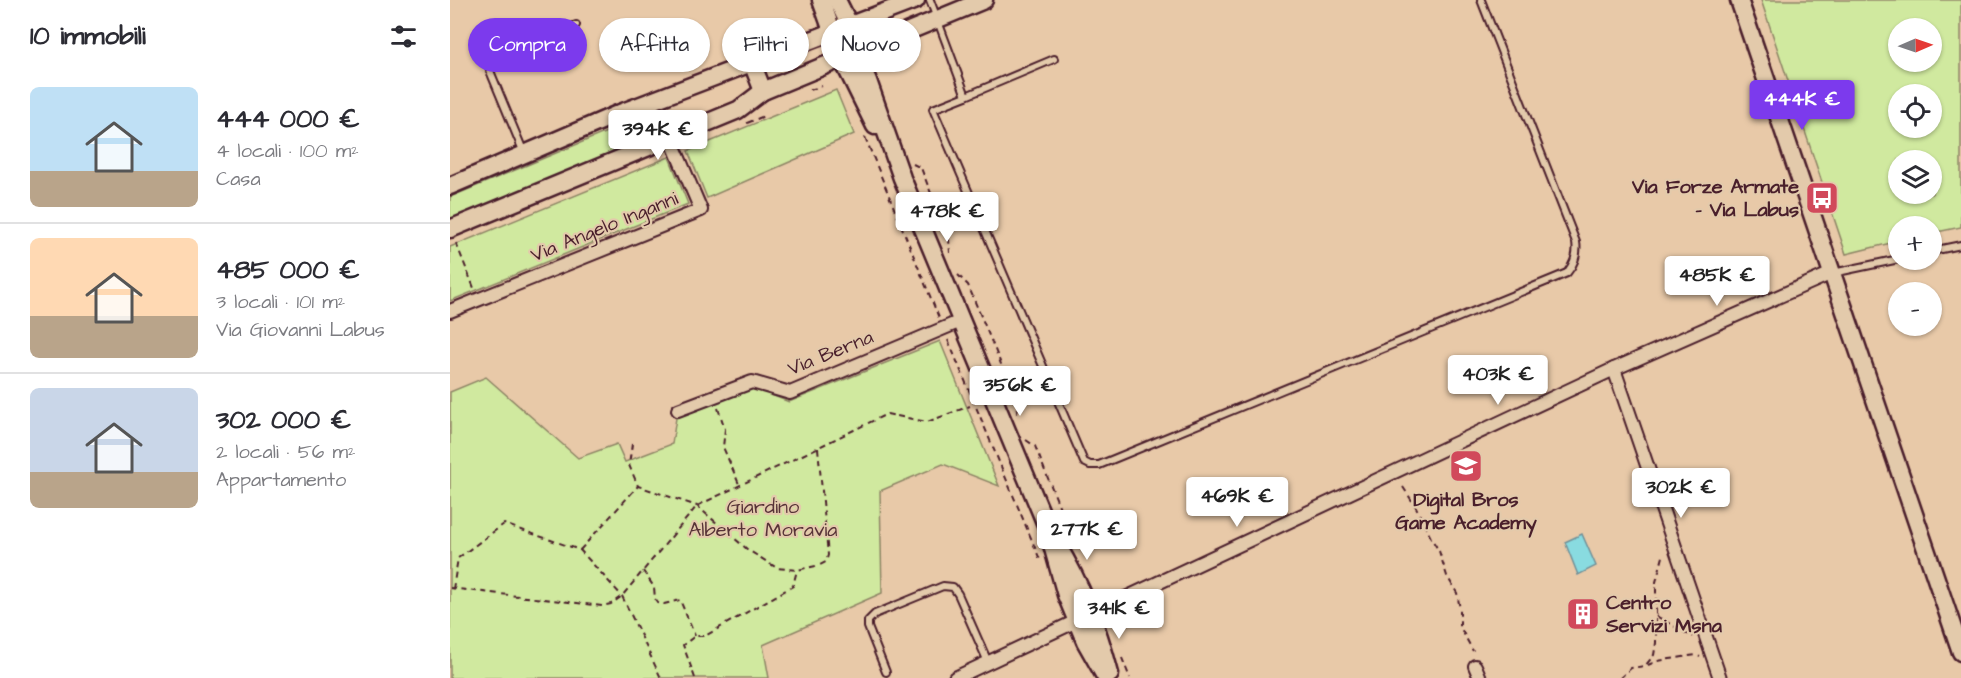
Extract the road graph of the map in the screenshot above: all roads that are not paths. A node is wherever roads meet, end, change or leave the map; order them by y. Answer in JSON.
{"nodes":[{"id":1,"x":820,"y":0,"type":"edge"},
{"id":2,"x":837,"y":0,"type":"edge"},
{"id":3,"x":916,"y":0,"type":"edge"},
{"id":4,"x":930,"y":0,"type":"edge"},
{"id":5,"x":984,"y":0,"type":"edge"},
{"id":6,"x":1480,"y":0,"type":"edge"},
{"id":7,"x":1739,"y":0,"type":"edge"},
{"id":8,"x":827,"y":18,"type":"edge"},
{"id":9,"x":846,"y":18,"type":"edge"},
{"id":10,"x":870,"y":18,"type":"edge"},
{"id":11,"x":937,"y":20,"type":"junction"},
{"id":12,"x":921,"y":27,"type":"edge"},
{"id":13,"x":1054,"y":59,"type":"dead end"},
{"id":14,"x":821,"y":67,"type":"edge"},
{"id":15,"x":490,"y":72,"type":"edge"},
{"id":16,"x":729,"y":72,"type":"edge"},
{"id":17,"x":756,"y":72,"type":"edge"},
{"id":18,"x":856,"y":72,"type":"edge"},
{"id":19,"x":861,"y":72,"type":"edge"},
{"id":20,"x":763,"y":91,"type":"junction"},
{"id":21,"x":966,"y":96,"type":"junction"},
{"id":22,"x":651,"y":102,"type":"junction"},
{"id":23,"x":620,"y":113,"type":"junction"},
{"id":24,"x":670,"y":137,"type":"junction"},
{"id":25,"x":633,"y":152,"type":"junction"},
{"id":26,"x":524,"y":155,"type":"junction"},
{"id":27,"x":902,"y":178,"type":"junction"},
{"id":28,"x":450,"y":186,"type":"edge"},
{"id":29,"x":452,"y":234,"type":"edge"},
{"id":30,"x":1961,"y":245,"type":"edge"},
{"id":31,"x":1942,"y":249,"type":"edge"},
{"id":32,"x":1888,"y":261,"type":"edge"},
{"id":33,"x":1832,"y":273,"type":"junction"},
{"id":34,"x":450,"y":311,"type":"edge"},
{"id":35,"x":961,"y":321,"type":"junction"},
{"id":36,"x":1614,"y":369,"type":"junction"},
{"id":37,"x":678,"y":410,"type":"dead end"},
{"id":38,"x":1084,"y":617,"type":"junction"},
{"id":39,"x":1961,"y":652,"type":"edge"},
{"id":40,"x":988,"y":662,"type":"junction"},
{"id":41,"x":1475,"y":666,"type":"dead end"},
{"id":42,"x":886,"y":672,"type":"dead end"},
{"id":43,"x":955,"y":678,"type":"edge"},
{"id":44,"x":1106,"y":678,"type":"edge"},
{"id":45,"x":1112,"y":678,"type":"edge"},
{"id":46,"x":1480,"y":678,"type":"edge"},
{"id":47,"x":1720,"y":678,"type":"edge"}],
"edges":[{"from":1,"to":8,"type":"street"},
{"from":2,"to":9,"type":"street"},
{"from":3,"to":10,"type":"street"},
{"from":4,"to":11,"type":"lane"},
{"from":5,"to":11,"type":"street"},
{"from":6,"to":21,"type":"lane"},
{"from":7,"to":33,"type":"street"},
{"from":11,"to":12,"type":"street"},
{"from":11,"to":21,"type":"lane"},
{"from":13,"to":21,"type":"lane"},
{"from":14,"to":20,"type":"street"},
{"from":15,"to":26,"type":"lane"},
{"from":16,"to":22,"type":"street"},
{"from":17,"to":20,"type":"street"},
{"from":18,"to":27,"type":"street"},
{"from":19,"to":27,"type":"street"},
{"from":20,"to":24,"type":"street"},
{"from":22,"to":23,"type":"street"},
{"from":22,"to":24,"type":"street"},
{"from":23,"to":25,"type":"street"},
{"from":23,"to":26,"type":"street"},
{"from":24,"to":25,"type":"street"},
{"from":24,"to":34,"type":"street","name":"Via Angelo Inganni"},
{"from":25,"to":29,"type":"street"},
{"from":26,"to":28,"type":"street"},
{"from":27,"to":35,"type":"street"},
{"from":30,"to":31,"type":"lane"},
{"from":32,"to":33,"type":"lane"},
{"from":33,"to":36,"type":"street"},
{"from":33,"to":39,"type":"street"},
{"from":35,"to":37,"type":"street","name":"Via Berna"},
{"from":35,"to":38,"type":"street"},
{"from":36,"to":38,"type":"street"},
{"from":36,"to":47,"type":"street"},
{"from":38,"to":40,"type":"street"},
{"from":38,"to":44,"type":"street"},
{"from":38,"to":45,"type":"street"},
{"from":40,"to":42,"type":"lane"},
{"from":40,"to":43,"type":"street"},
{"from":41,"to":46,"type":"street"}]}
